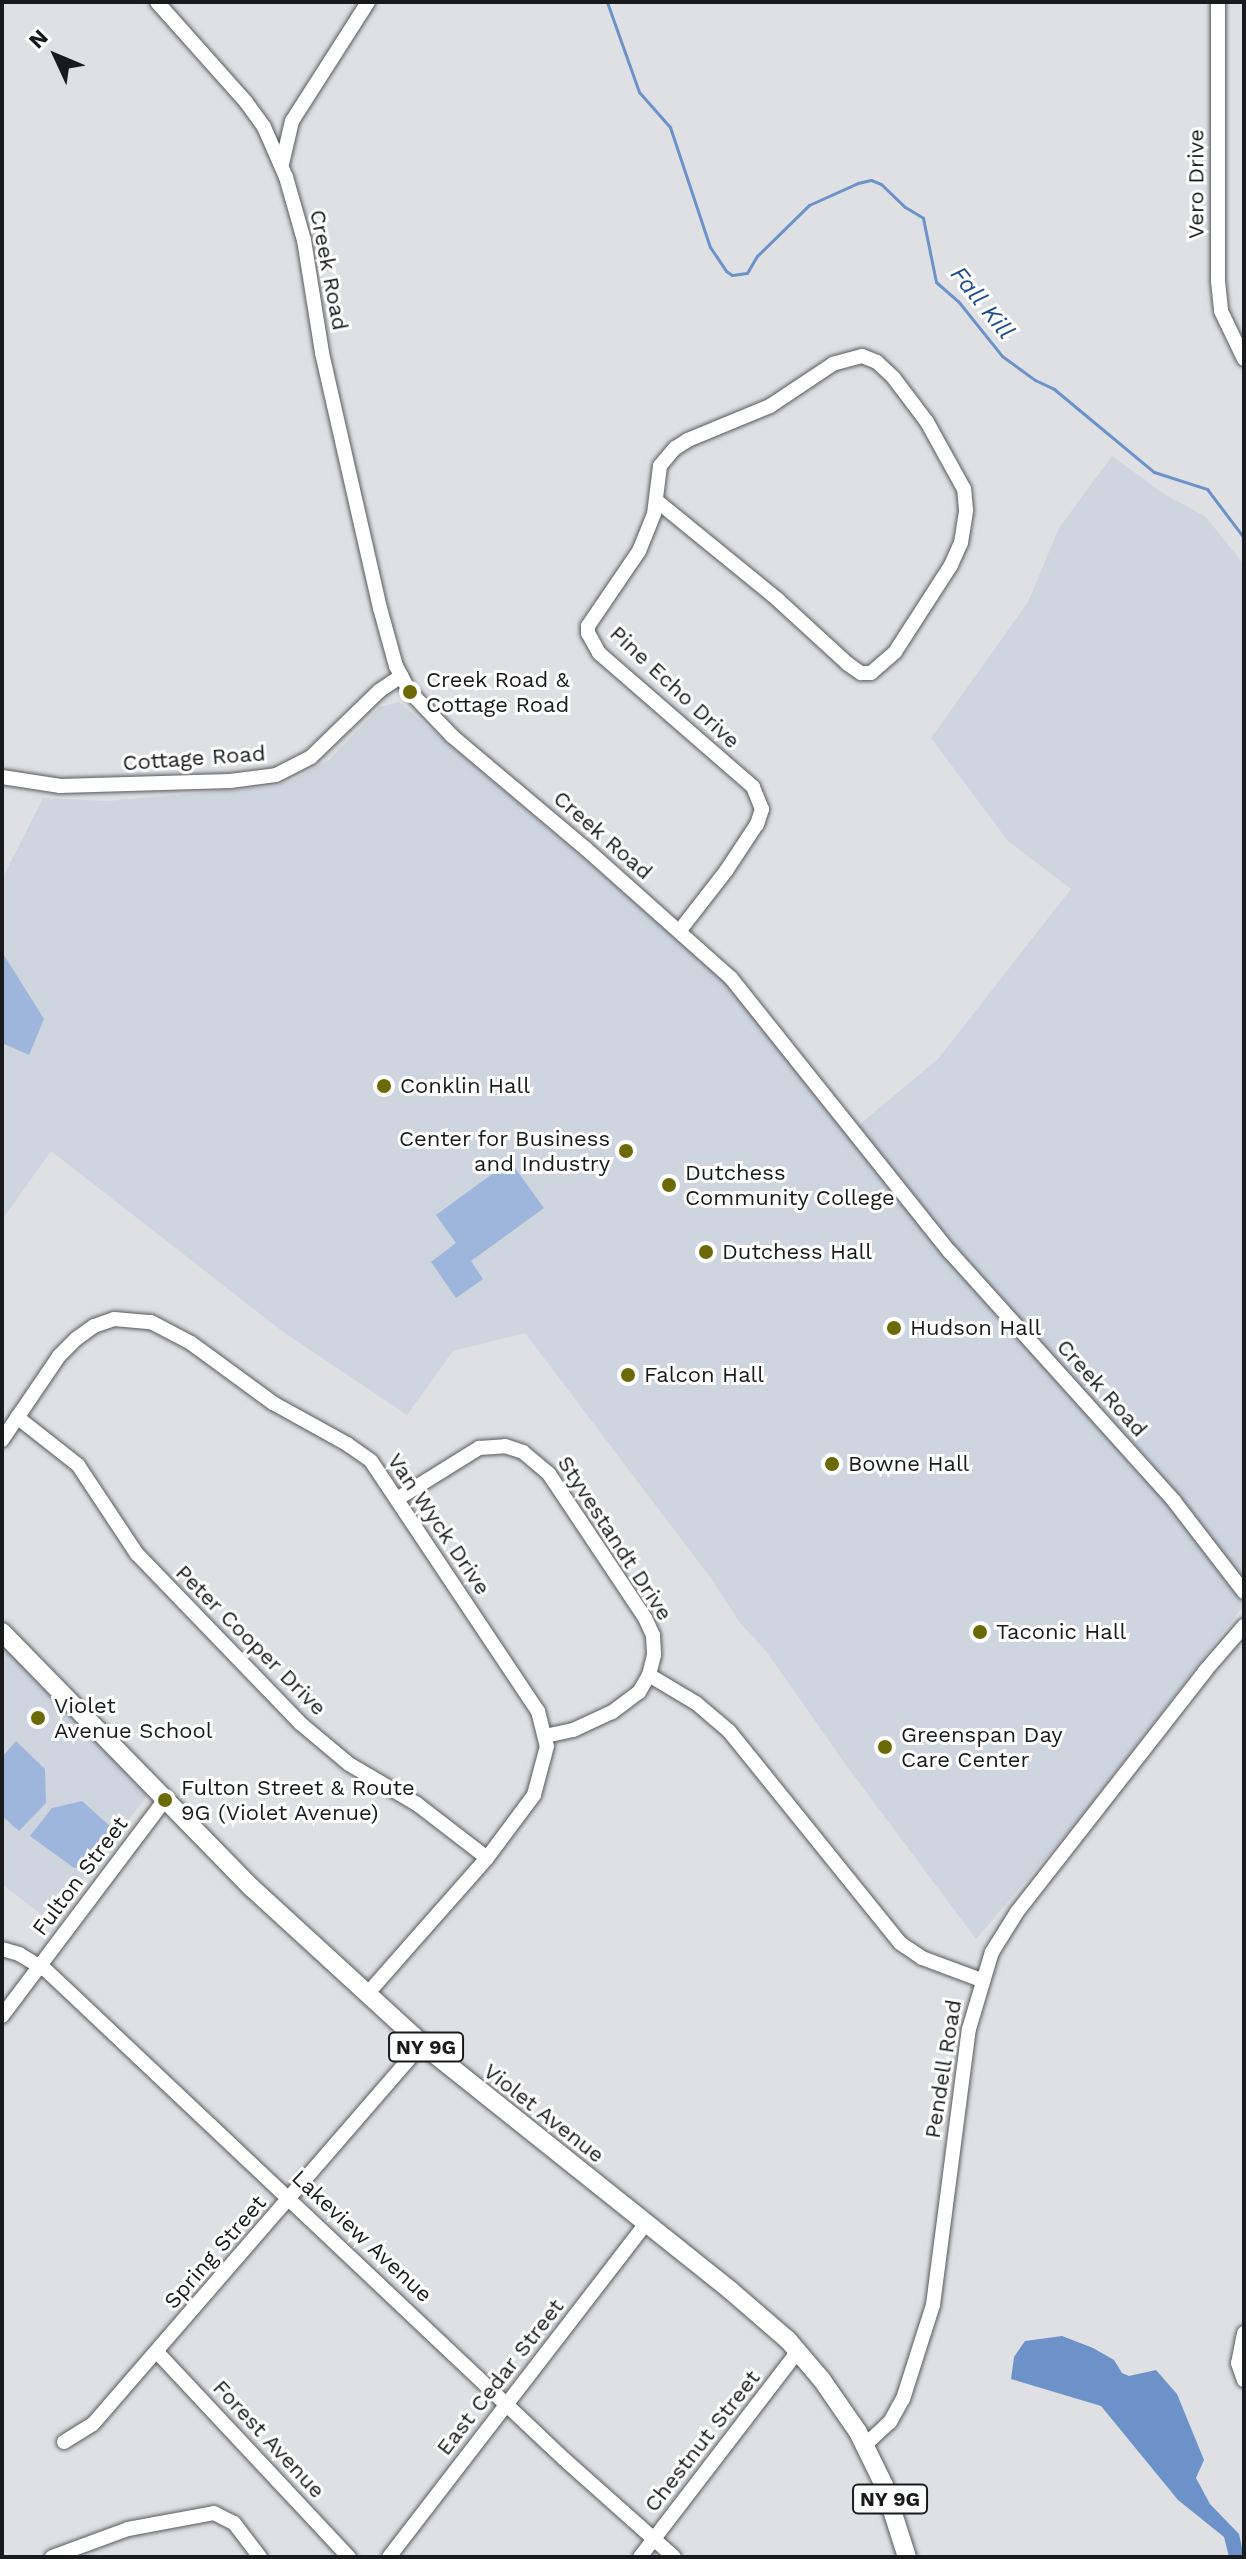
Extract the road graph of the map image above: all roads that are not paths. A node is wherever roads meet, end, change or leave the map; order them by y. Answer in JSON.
{"nodes":[{"id":1,"x":157,"y":2,"type":"edge"},
{"id":2,"x":368,"y":2,"type":"edge"},
{"id":3,"x":1218,"y":2,"type":"edge"},
{"id":4,"x":282,"y":164,"type":"junction"},
{"id":5,"x":1244,"y":359,"type":"edge"},
{"id":6,"x":657,"y":501,"type":"junction"},
{"id":7,"x":401,"y":676,"type":"junction"},
{"id":8,"x":2,"y":777,"type":"edge"},
{"id":9,"x":680,"y":930,"type":"junction"},
{"id":10,"x":17,"y":1417,"type":"junction"},
{"id":11,"x":2,"y":1440,"type":"edge"},
{"id":12,"x":397,"y":1499,"type":"junction"},
{"id":13,"x":1244,"y":1592,"type":"edge"},
{"id":14,"x":1244,"y":1626,"type":"edge"},
{"id":15,"x":2,"y":1632,"type":"edge"},
{"id":16,"x":649,"y":1675,"type":"junction"},
{"id":17,"x":545,"y":1736,"type":"junction"},
{"id":18,"x":165,"y":1800,"type":"junction"},
{"id":19,"x":487,"y":1858,"type":"junction"},
{"id":20,"x":2,"y":1949,"type":"edge"},
{"id":21,"x":40,"y":1966,"type":"junction"},
{"id":22,"x":981,"y":1980,"type":"junction"},
{"id":23,"x":367,"y":1994,"type":"junction"},
{"id":24,"x":2,"y":2016,"type":"edge"},
{"id":25,"x":422,"y":2044,"type":"junction"},
{"id":26,"x":291,"y":2199,"type":"junction"},
{"id":27,"x":646,"y":2223,"type":"junction"},
{"id":28,"x":1244,"y":2333,"type":"edge"},
{"id":29,"x":798,"y":2351,"type":"junction"},
{"id":30,"x":157,"y":2352,"type":"junction"},
{"id":31,"x":1244,"y":2380,"type":"edge"},
{"id":32,"x":507,"y":2403,"type":"junction"},
{"id":33,"x":64,"y":2442,"type":"dead end"},
{"id":34,"x":865,"y":2445,"type":"junction"},
{"id":35,"x":653,"y":2540,"type":"junction"},
{"id":36,"x":52,"y":2557,"type":"edge"},
{"id":37,"x":260,"y":2557,"type":"edge"},
{"id":38,"x":349,"y":2557,"type":"edge"},
{"id":39,"x":389,"y":2557,"type":"edge"},
{"id":40,"x":640,"y":2557,"type":"edge"},
{"id":41,"x":674,"y":2557,"type":"edge"},
{"id":42,"x":907,"y":2557,"type":"edge"}],
"edges":[{"from":1,"to":4,"type":"street","name":"Creek Road"},
{"from":2,"to":4,"type":"street"},
{"from":3,"to":5,"type":"street","name":"Vero Drive"},
{"from":4,"to":7,"type":"street","name":"Creek Road"},
{"from":6,"to":6,"type":"street"},
{"from":6,"to":9,"type":"street","name":"Pine Echo Drive"},
{"from":7,"to":8,"type":"street","name":"Cottage Road"},
{"from":7,"to":9,"type":"street","name":"Creek Road"},
{"from":9,"to":13,"type":"street","name":"Creek Road"},
{"from":10,"to":11,"type":"street","name":"Van Wyck Drive"},
{"from":10,"to":12,"type":"street","name":"Van Wyck Drive"},
{"from":10,"to":19,"type":"street","name":"Peter Cooper Drive"},
{"from":12,"to":16,"type":"street","name":"Styvestandt Drive"},
{"from":12,"to":17,"type":"street","name":"Van Wyck Drive"},
{"from":14,"to":22,"type":"street","name":"Pendell Road"},
{"from":15,"to":18,"type":"main road","name":"Violet Avenue","number":"NY 9G"},
{"from":16,"to":17,"type":"street"},
{"from":16,"to":22,"type":"street"},
{"from":17,"to":19,"type":"street"},
{"from":18,"to":21,"type":"street","name":"Fulton Street"},
{"from":18,"to":23,"type":"main road","name":"Violet Avenue","number":"NY 9G"},
{"from":19,"to":23,"type":"street"},
{"from":20,"to":21,"type":"street","name":"Lakeview Avenue"},
{"from":21,"to":24,"type":"street","name":"Fulton Street"},
{"from":21,"to":26,"type":"street","name":"Lakeview Avenue"},
{"from":22,"to":34,"type":"street","name":"Pendell Road"},
{"from":23,"to":25,"type":"main road","name":"Violet Avenue","number":"NY 9G"},
{"from":25,"to":26,"type":"street","name":"Spring Street"},
{"from":25,"to":27,"type":"main road","name":"Violet Avenue","number":"NY 9G"},
{"from":26,"to":30,"type":"street","name":"Spring Street"},
{"from":26,"to":32,"type":"street","name":"Lakeview Avenue"},
{"from":27,"to":29,"type":"main road","name":"Violet Avenue","number":"NY 9G"},
{"from":27,"to":32,"type":"street","name":"East Cedar Street"},
{"from":28,"to":31,"type":"street"},
{"from":29,"to":34,"type":"main road","name":"Violet Avenue","number":"NY 9G"},
{"from":29,"to":35,"type":"street","name":"Chestnut Street"},
{"from":30,"to":33,"type":"street","name":"Spring Street"},
{"from":30,"to":38,"type":"street","name":"Forest Avenue"},
{"from":32,"to":35,"type":"street","name":"Lakeview Avenue"},
{"from":32,"to":39,"type":"street","name":"East Cedar Street"},
{"from":34,"to":42,"type":"main road","name":"Violet Avenue","number":"NY 9G"},
{"from":35,"to":40,"type":"street","name":"Chestnut Street"},
{"from":35,"to":41,"type":"street","name":"Lakeview Avenue"},
{"from":36,"to":37,"type":"street"}]}
